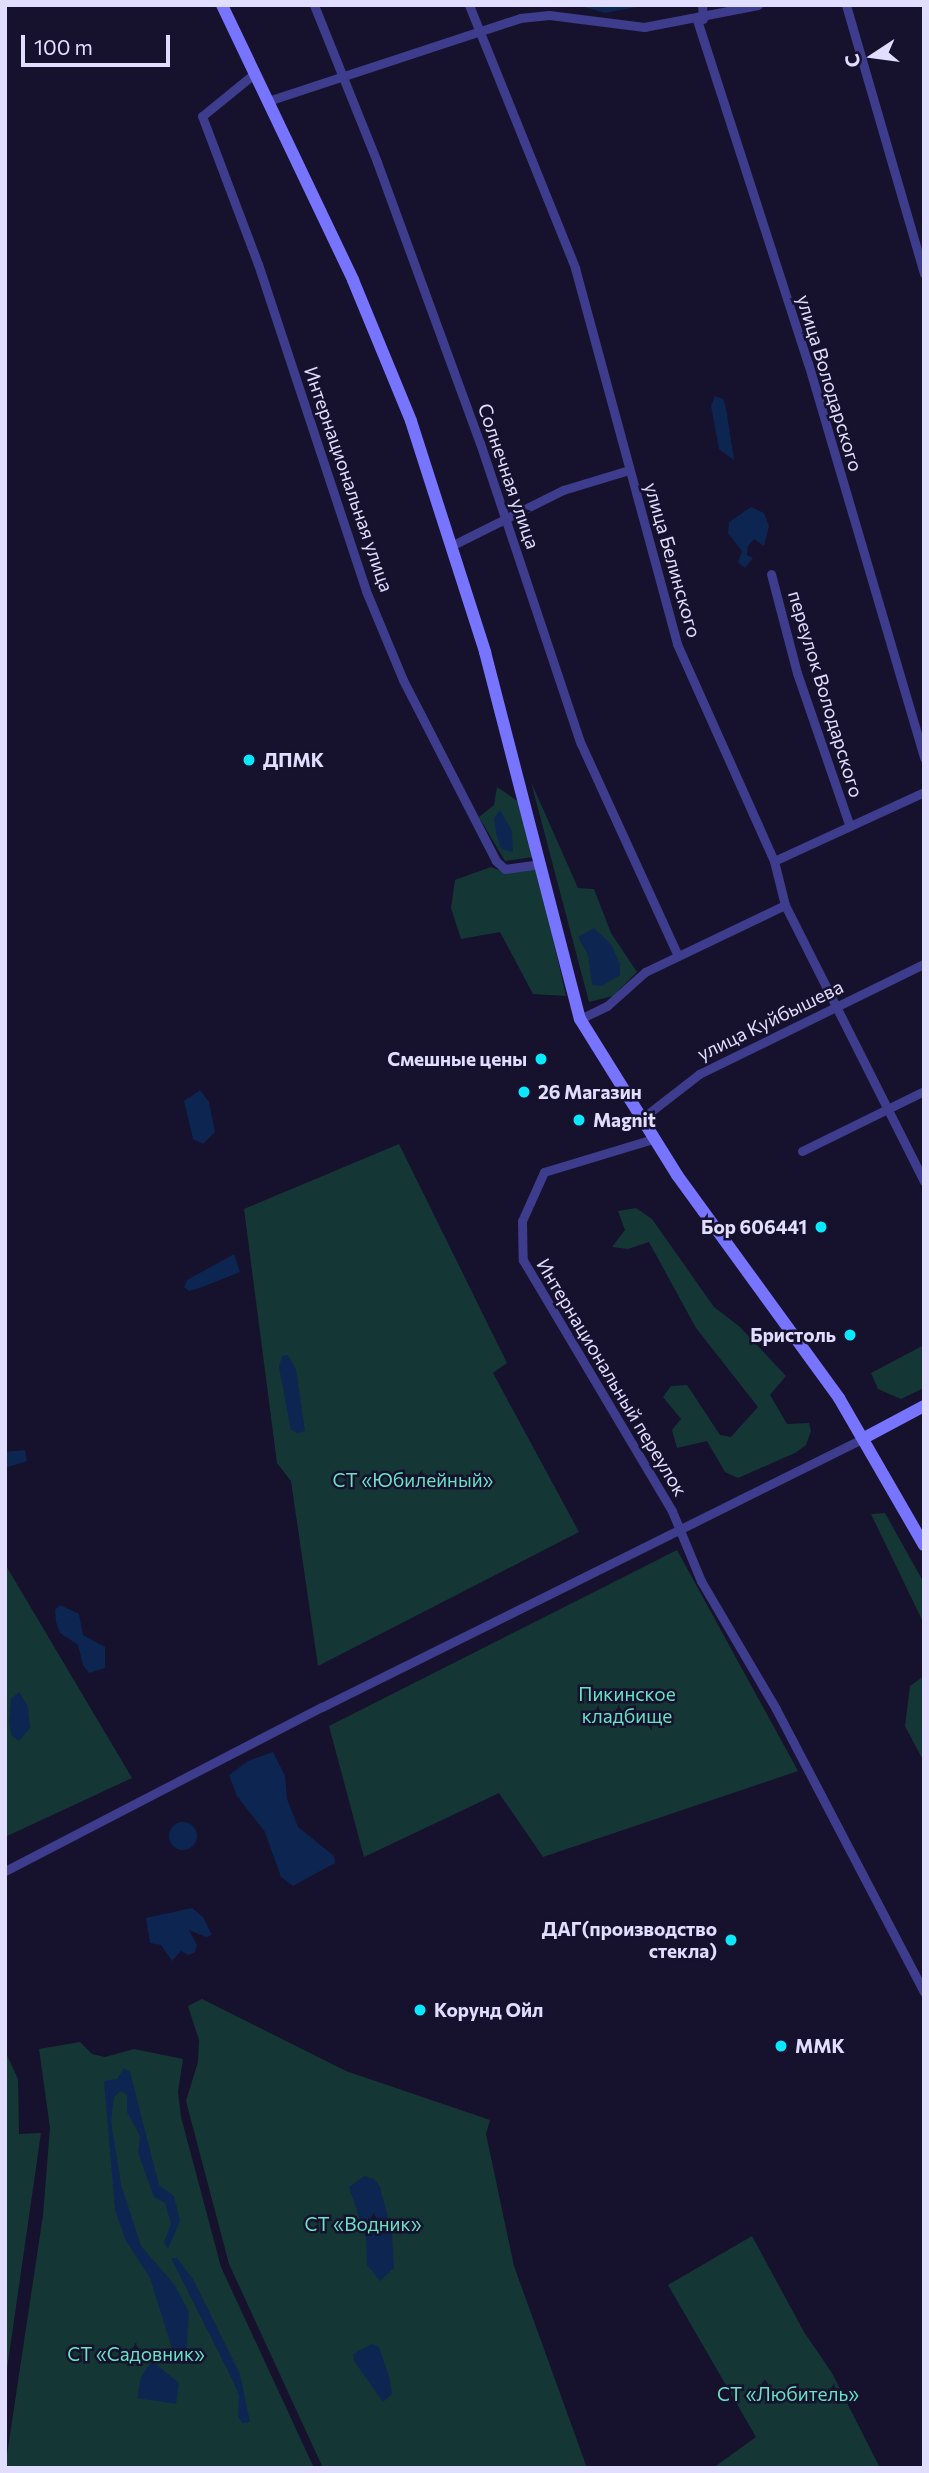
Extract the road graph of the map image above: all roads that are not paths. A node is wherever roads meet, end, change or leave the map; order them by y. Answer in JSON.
{"nodes":[{"id":1,"x":222,"y":5,"type":"edge"},
{"id":2,"x":314,"y":5,"type":"edge"},
{"id":3,"x":469,"y":5,"type":"edge"},
{"id":4,"x":702,"y":5,"type":"edge"},
{"id":5,"x":758,"y":5,"type":"edge"},
{"id":6,"x":846,"y":5,"type":"edge"},
{"id":7,"x":700,"y":19,"type":"junction"},
{"id":8,"x":478,"y":29,"type":"junction"},
{"id":9,"x":255,"y":73,"type":"junction"},
{"id":10,"x":340,"y":76,"type":"junction"},
{"id":11,"x":268,"y":102,"type":"junction"},
{"id":12,"x":924,"y":274,"type":"edge"},
{"id":13,"x":629,"y":470,"type":"junction"},
{"id":14,"x":504,"y":522,"type":"junction"},
{"id":15,"x":453,"y":545,"type":"junction"},
{"id":16,"x":771,"y":574,"type":"dead end"},
{"id":17,"x":924,"y":758,"type":"edge"},
{"id":18,"x":924,"y":792,"type":"edge"},
{"id":19,"x":849,"y":824,"type":"junction"},
{"id":20,"x":774,"y":861,"type":"junction"},
{"id":21,"x":539,"y":864,"type":"junction"},
{"id":22,"x":785,"y":905,"type":"junction"},
{"id":23,"x":678,"y":956,"type":"junction"},
{"id":24,"x":924,"y":964,"type":"edge"},
{"id":25,"x":836,"y":1009,"type":"junction"},
{"id":26,"x":580,"y":1019,"type":"junction"},
{"id":27,"x":924,"y":1091,"type":"edge"},
{"id":28,"x":888,"y":1110,"type":"junction"},
{"id":29,"x":640,"y":1120,"type":"junction"},
{"id":30,"x":653,"y":1139,"type":"junction"},
{"id":31,"x":802,"y":1151,"type":"dead end"},
{"id":32,"x":924,"y":1181,"type":"edge"},
{"id":33,"x":924,"y":1406,"type":"edge"},
{"id":34,"x":864,"y":1438,"type":"junction"},
{"id":35,"x":680,"y":1531,"type":"junction"},
{"id":36,"x":924,"y":1545,"type":"edge"},
{"id":37,"x":5,"y":1871,"type":"edge"},
{"id":38,"x":924,"y":1992,"type":"edge"}],
"edges":[{"from":1,"to":9,"type":"main road"},
{"from":2,"to":10,"type":"street","name":"Солнечная улица"},
{"from":3,"to":8,"type":"street","name":"улица Белинского"},
{"from":4,"to":7,"type":"street","name":"улица Володарского"},
{"from":5,"to":7,"type":"street"},
{"from":6,"to":12,"type":"street"},
{"from":7,"to":8,"type":"street"},
{"from":7,"to":17,"type":"street","name":"улица Володарского"},
{"from":8,"to":10,"type":"street"},
{"from":8,"to":13,"type":"street","name":"улица Белинского"},
{"from":9,"to":11,"type":"main road"},
{"from":9,"to":21,"type":"street","name":"Интернациональная улица"},
{"from":10,"to":11,"type":"street"},
{"from":10,"to":14,"type":"street","name":"Солнечная улица"},
{"from":11,"to":15,"type":"main road"},
{"from":13,"to":14,"type":"street"},
{"from":13,"to":20,"type":"street","name":"улица Белинского"},
{"from":14,"to":15,"type":"street"},
{"from":14,"to":23,"type":"street","name":"Солнечная улица"},
{"from":15,"to":21,"type":"main road"},
{"from":16,"to":19,"type":"street","name":"переулок Володарского"},
{"from":18,"to":19,"type":"street"},
{"from":19,"to":20,"type":"street"},
{"from":20,"to":22,"type":"street","name":"улица Белинского"},
{"from":21,"to":26,"type":"main road"},
{"from":22,"to":23,"type":"street"},
{"from":22,"to":25,"type":"street","name":"улица Белинского"},
{"from":23,"to":26,"type":"street"},
{"from":24,"to":25,"type":"street","name":"улица Куйбышева"},
{"from":25,"to":28,"type":"street","name":"улица Белинского"},
{"from":25,"to":29,"type":"street","name":"улица Куйбышева"},
{"from":26,"to":29,"type":"main road"},
{"from":27,"to":28,"type":"street"},
{"from":28,"to":31,"type":"street"},
{"from":28,"to":32,"type":"street","name":"улица Белинского"},
{"from":29,"to":30,"type":"main road"},
{"from":30,"to":34,"type":"main road"},
{"from":30,"to":35,"type":"street","name":"Интернациональный переулок"},
{"from":33,"to":34,"type":"main road"},
{"from":34,"to":35,"type":"street"},
{"from":34,"to":36,"type":"main road"},
{"from":35,"to":37,"type":"street"},
{"from":35,"to":38,"type":"street","name":"Интернациональный переулок"}]}
